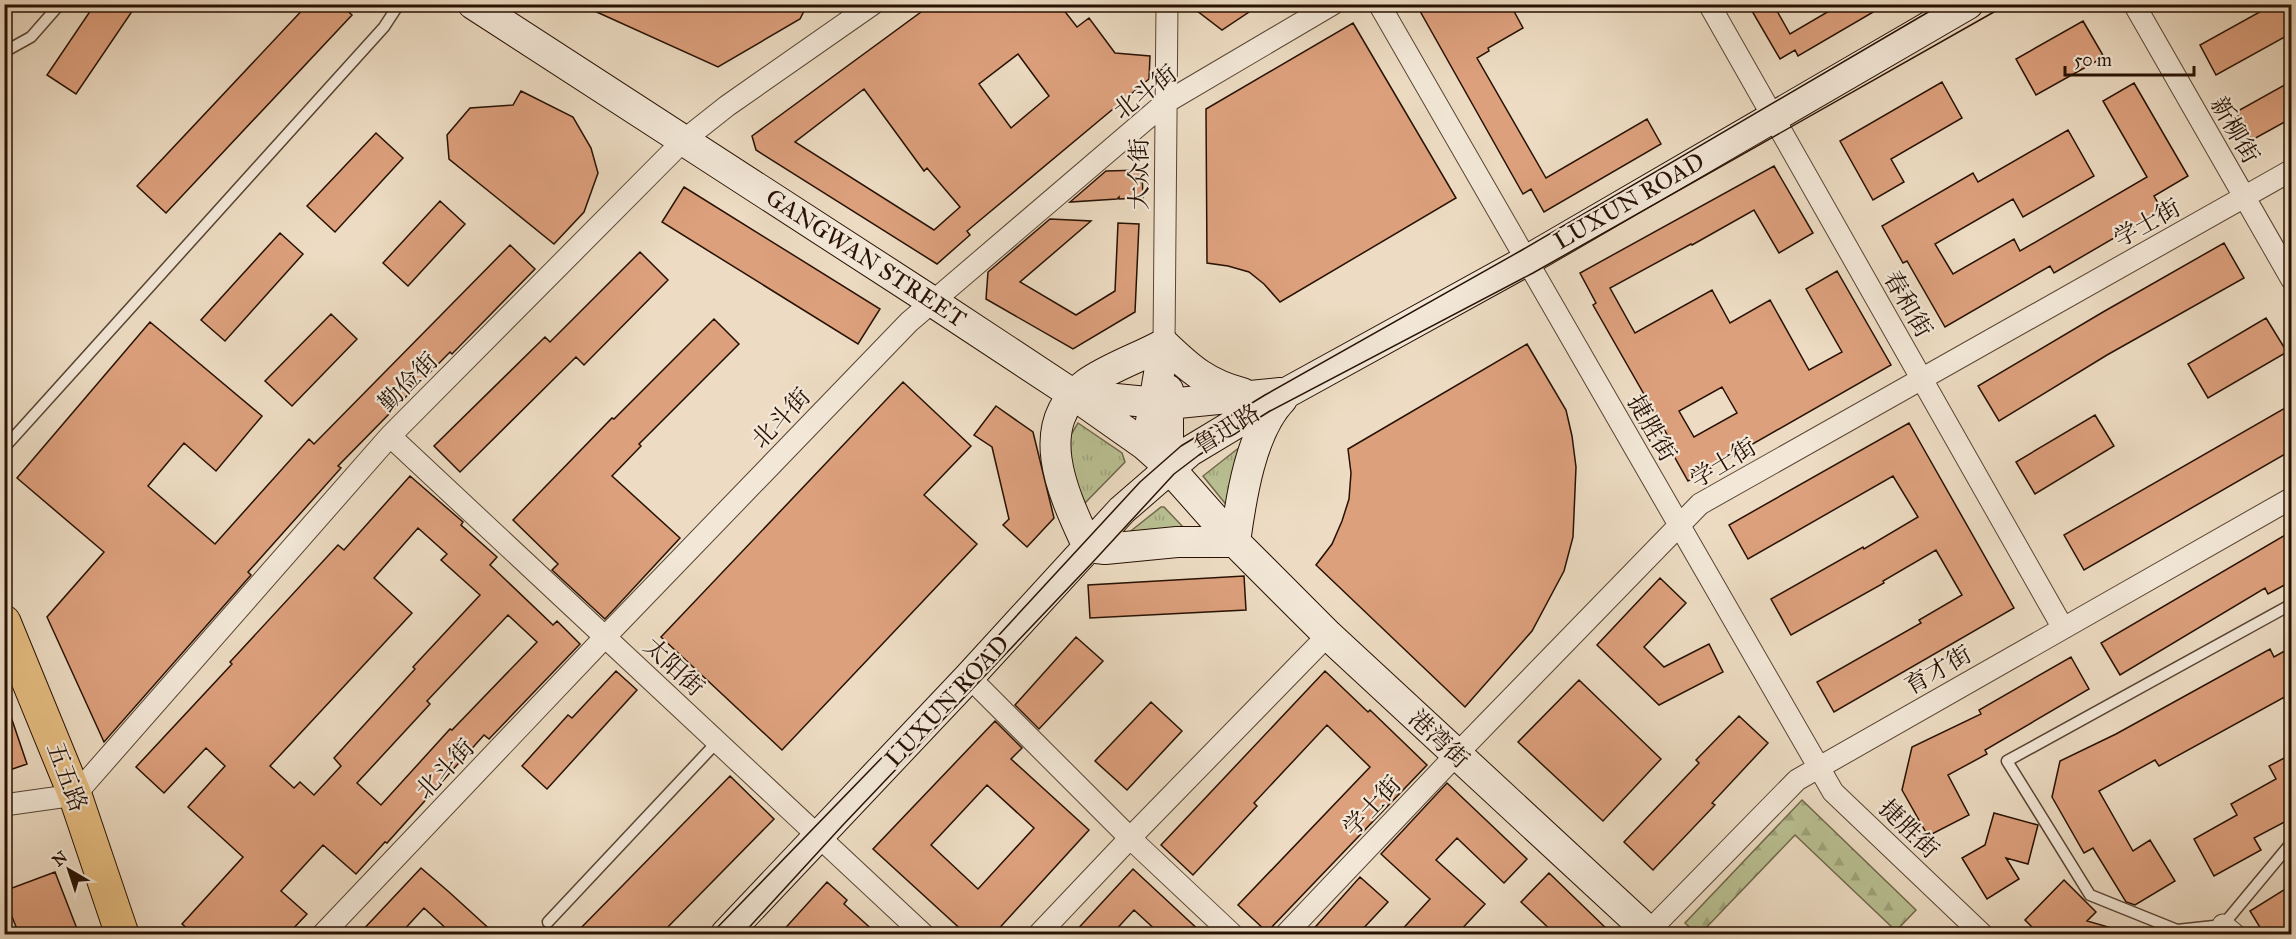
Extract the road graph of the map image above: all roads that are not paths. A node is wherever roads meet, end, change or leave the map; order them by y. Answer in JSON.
{"nodes":[{"id":1,"x":60,"y":4,"type":"edge"},
{"id":2,"x":399,"y":4,"type":"edge"},
{"id":3,"x":473,"y":4,"type":"edge"},
{"id":4,"x":873,"y":4,"type":"edge"},
{"id":5,"x":1167,"y":4,"type":"edge"},
{"id":6,"x":1333,"y":4,"type":"edge"},
{"id":7,"x":1379,"y":4,"type":"edge"},
{"id":8,"x":1709,"y":4,"type":"edge"},
{"id":9,"x":1968,"y":4,"type":"edge"},
{"id":10,"x":2134,"y":4,"type":"edge"},
{"id":11,"x":4,"y":52,"type":"edge"},
{"id":12,"x":1165,"y":103,"type":"junction"},
{"id":13,"x":1773,"y":117,"type":"junction"},
{"id":14,"x":684,"y":140,"type":"junction"},
{"id":15,"x":2292,"y":170,"type":"edge"},
{"id":16,"x":2244,"y":197,"type":"junction"},
{"id":17,"x":1526,"y":261,"type":"junction"},
{"id":18,"x":2292,"y":280,"type":"edge"},
{"id":19,"x":933,"y":302,"type":"junction"},
{"id":20,"x":1164,"y":344,"type":"junction"},
{"id":21,"x":1921,"y":379,"type":"junction"},
{"id":22,"x":1288,"y":392,"type":"junction"},
{"id":23,"x":1074,"y":395,"type":"junction"},
{"id":24,"x":1251,"y":396,"type":"junction"},
{"id":25,"x":1162,"y":403,"type":"junction"},
{"id":26,"x":390,"y":435,"type":"junction"},
{"id":27,"x":1145,"y":445,"type":"junction"},
{"id":28,"x":4,"y":448,"type":"edge"},
{"id":29,"x":1168,"y":468,"type":"junction"},
{"id":30,"x":2292,"y":498,"type":"edge"},
{"id":31,"x":1122,"y":510,"type":"junction"},
{"id":32,"x":1679,"y":526,"type":"junction"},
{"id":33,"x":1235,"y":542,"type":"junction"},
{"id":34,"x":1088,"y":548,"type":"junction"},
{"id":35,"x":2292,"y":604,"type":"edge"},
{"id":36,"x":4,"y":622,"type":"edge"},
{"id":37,"x":2063,"y":628,"type":"junction"},
{"id":38,"x":1328,"y":635,"type":"junction"},
{"id":39,"x":605,"y":637,"type":"junction"},
{"id":40,"x":969,"y":677,"type":"junction"},
{"id":41,"x":717,"y":742,"type":"junction"},
{"id":42,"x":1456,"y":754,"type":"junction"},
{"id":43,"x":1819,"y":767,"type":"junction"},
{"id":44,"x":75,"y":795,"type":"junction"},
{"id":45,"x":4,"y":805,"type":"edge"},
{"id":46,"x":819,"y":838,"type":"junction"},
{"id":47,"x":1130,"y":838,"type":"junction"},
{"id":48,"x":2292,"y":842,"type":"edge"},
{"id":49,"x":548,"y":922,"type":"dead end"},
{"id":50,"x":2229,"y":930,"type":"edge"},
{"id":51,"x":1647,"y":933,"type":"edge"},
{"id":52,"x":123,"y":934,"type":"edge"},
{"id":53,"x":323,"y":934,"type":"edge"},
{"id":54,"x":726,"y":934,"type":"edge"},
{"id":55,"x":923,"y":934,"type":"edge"},
{"id":56,"x":1039,"y":934,"type":"edge"},
{"id":57,"x":1232,"y":934,"type":"edge"},
{"id":58,"x":1286,"y":934,"type":"edge"},
{"id":59,"x":1982,"y":934,"type":"edge"}],
"edges":[{"from":1,"to":11,"type":"lane"},
{"from":2,"to":28,"type":"lane"},
{"from":3,"to":14,"type":"main road","name":"GANGWAN STREET"},
{"from":4,"to":14,"type":"street","name":"勤俭街"},
{"from":5,"to":12,"type":"street","name":"大众街"},
{"from":6,"to":12,"type":"street","name":"北斗街"},
{"from":7,"to":17,"type":"street","name":"捷胜街"},
{"from":8,"to":13,"type":"street","name":"春和街"},
{"from":9,"to":13,"type":"main road","name":"LUXUN ROAD"},
{"from":10,"to":16,"type":"street","name":"新柳街"},
{"from":12,"to":19,"type":"street","name":"北斗街"},
{"from":12,"to":20,"type":"street","name":"大众街"},
{"from":13,"to":17,"type":"main road","name":"LUXUN ROAD"},
{"from":13,"to":21,"type":"street","name":"春和街"},
{"from":14,"to":19,"type":"main road","name":"GANGWAN STREET"},
{"from":14,"to":26,"type":"street","name":"勤俭街"},
{"from":15,"to":16,"type":"street","name":"学士街"},
{"from":16,"to":18,"type":"street","name":"新柳街"},
{"from":16,"to":21,"type":"street","name":"学士街"},
{"from":17,"to":22,"type":"main road","name":"LUXUN ROAD"},
{"from":17,"to":32,"type":"street","name":"捷胜街"},
{"from":19,"to":23,"type":"main road","name":"GANGWAN STREET"},
{"from":19,"to":39,"type":"street","name":"北斗街"},
{"from":20,"to":23,"type":"main road"},
{"from":20,"to":24,"type":"main road"},
{"from":20,"to":25,"type":"main road"},
{"from":21,"to":32,"type":"street","name":"学士街"},
{"from":21,"to":37,"type":"street","name":"春和街"},
{"from":22,"to":24,"type":"main road"},
{"from":22,"to":29,"type":"main road","name":"鲁迅路"},
{"from":22,"to":33,"type":"main road"},
{"from":23,"to":25,"type":"main road"},
{"from":23,"to":27,"type":"main road","name":"GANGWAN STREET"},
{"from":23,"to":34,"type":"main road"},
{"from":24,"to":25,"type":"main road"},
{"from":25,"to":27,"type":"main road"},
{"from":25,"to":29,"type":"main road"},
{"from":26,"to":39,"type":"street","name":"太阳街"},
{"from":26,"to":44,"type":"street","name":"勤俭街"},
{"from":27,"to":29,"type":"main road","name":"GANGWAN STREET"},
{"from":27,"to":31,"type":"main road"},
{"from":29,"to":31,"type":"main road","name":"LUXUN ROAD"},
{"from":29,"to":33,"type":"main road","name":"GANGWAN STREET"},
{"from":30,"to":37,"type":"street","name":"育才街"},
{"from":31,"to":34,"type":"main road","name":"LUXUN ROAD"},
{"from":32,"to":42,"type":"street","name":"学士街"},
{"from":32,"to":43,"type":"street","name":"捷胜街"},
{"from":33,"to":34,"type":"main road"},
{"from":33,"to":38,"type":"main road","name":"港湾街"},
{"from":34,"to":40,"type":"main road","name":"LUXUN ROAD"},
{"from":35,"to":50,"type":"lane"},
{"from":36,"to":44,"type":"main road","name":"五五路"},
{"from":37,"to":43,"type":"street","name":"育才街"},
{"from":38,"to":42,"type":"main road","name":"港湾街"},
{"from":38,"to":47,"type":"street"},
{"from":39,"to":41,"type":"street","name":"太阳街"},
{"from":39,"to":53,"type":"street","name":"北斗街"},
{"from":40,"to":46,"type":"main road","name":"LUXUN ROAD"},
{"from":40,"to":47,"type":"street"},
{"from":41,"to":46,"type":"street","name":"太阳街"},
{"from":41,"to":49,"type":"lane"},
{"from":42,"to":51,"type":"main road","name":"港湾街"},
{"from":42,"to":58,"type":"street","name":"学士街"},
{"from":43,"to":51,"type":"street","name":"育才街"},
{"from":43,"to":59,"type":"street","name":"捷胜街"},
{"from":44,"to":45,"type":"street"},
{"from":44,"to":52,"type":"main road","name":"五五路"},
{"from":46,"to":54,"type":"main road","name":"LUXUN ROAD"},
{"from":46,"to":55,"type":"street","name":"太阳街"},
{"from":47,"to":56,"type":"street"},
{"from":47,"to":57,"type":"street"},
{"from":48,"to":50,"type":"lane"}]}
